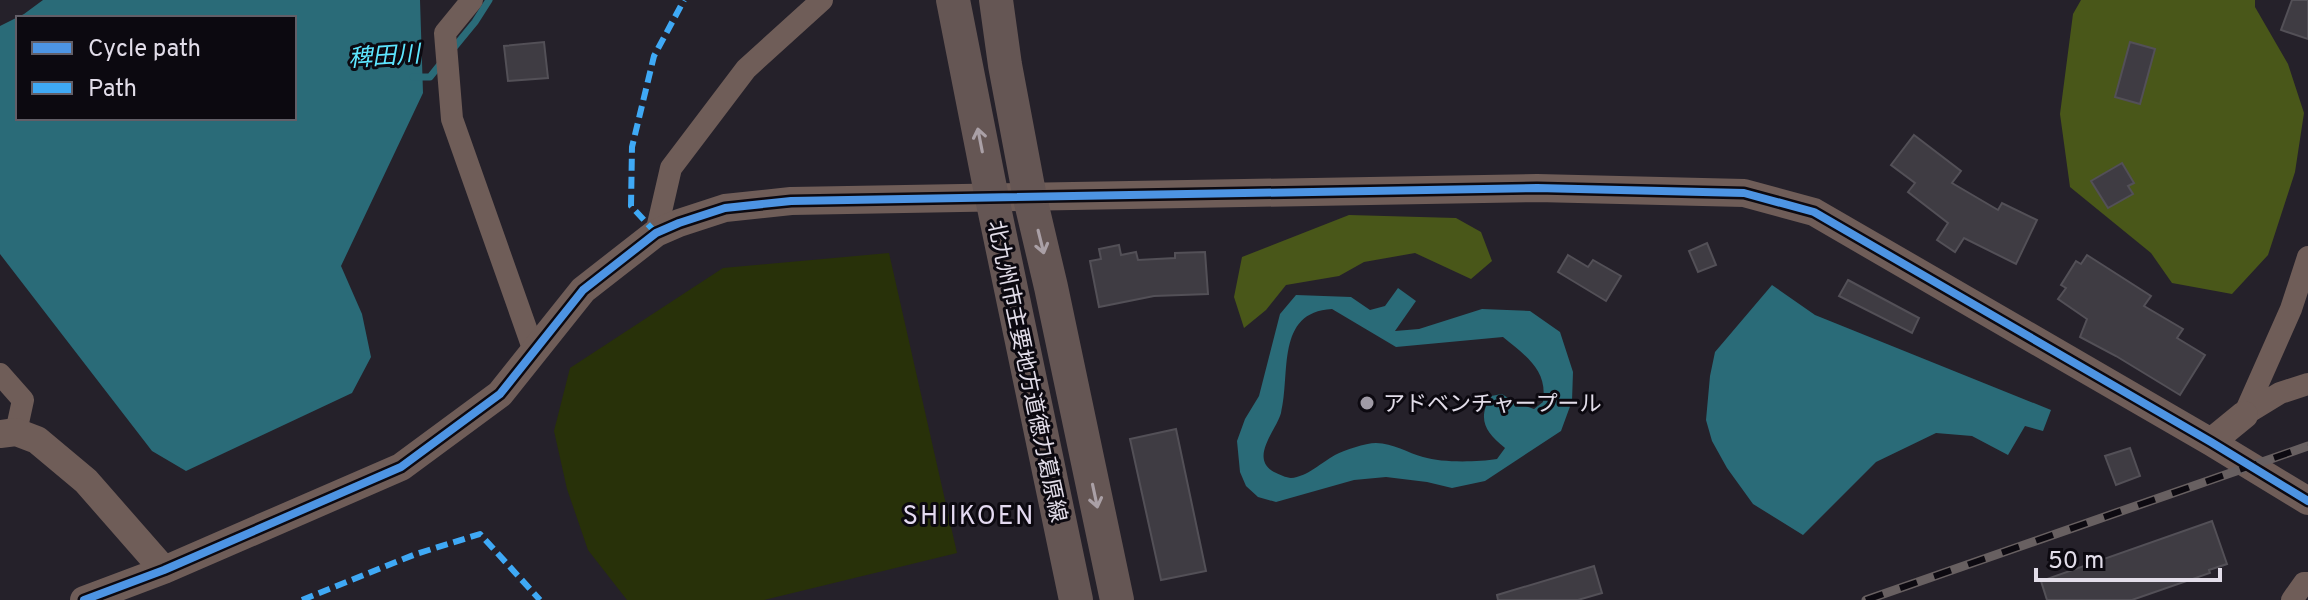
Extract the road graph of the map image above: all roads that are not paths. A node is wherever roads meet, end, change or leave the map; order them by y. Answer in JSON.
{"nodes":[{"id":1,"x":472,"y":0,"type":"edge"},
{"id":2,"x":822,"y":0,"type":"edge"},
{"id":3,"x":953,"y":0,"type":"edge"},
{"id":4,"x":996,"y":0,"type":"edge"},
{"id":5,"x":992,"y":198,"type":"junction"},
{"id":6,"x":1030,"y":198,"type":"junction"},
{"id":7,"x":656,"y":233,"type":"junction"},
{"id":8,"x":2308,"y":257,"type":"edge"},
{"id":9,"x":534,"y":351,"type":"junction"},
{"id":10,"x":0,"y":374,"type":"edge"},
{"id":11,"x":2308,"y":384,"type":"edge"},
{"id":12,"x":2244,"y":415,"type":"junction"},
{"id":13,"x":8,"y":433,"type":"edge"},
{"id":14,"x":2211,"y":442,"type":"junction"},
{"id":15,"x":2308,"y":501,"type":"edge"},
{"id":16,"x":164,"y":570,"type":"junction"},
{"id":17,"x":2308,"y":583,"type":"edge"},
{"id":18,"x":84,"y":600,"type":"edge"},
{"id":19,"x":1076,"y":600,"type":"edge"},
{"id":20,"x":1117,"y":600,"type":"edge"},
{"id":21,"x":2292,"y":600,"type":"edge"}],
"edges":[{"from":1,"to":9,"type":"street"},
{"from":2,"to":7,"type":"street"},
{"from":5,"to":3,"type":"main road","name":"北九州市主要地方道徳力葛原線","one_way":true},
{"from":4,"to":6,"type":"main road","name":"北九州市主要地方道徳力葛原線"},
{"from":5,"to":6,"type":"street"},
{"from":5,"to":7,"type":"street"},
{"from":5,"to":19,"type":"main road","name":"北九州市主要地方道徳力葛原線"},
{"from":6,"to":14,"type":"street"},
{"from":6,"to":20,"type":"main road","name":"北九州市主要地方道徳力葛原線","one_way":true},
{"from":7,"to":9,"type":"street"},
{"from":8,"to":12,"type":"street"},
{"from":9,"to":16,"type":"street"},
{"from":10,"to":13,"type":"street"},
{"from":11,"to":12,"type":"street"},
{"from":12,"to":14,"type":"street"},
{"from":13,"to":16,"type":"street"},
{"from":14,"to":15,"type":"street"},
{"from":16,"to":18,"type":"street"},
{"from":17,"to":21,"type":"street"}]}
